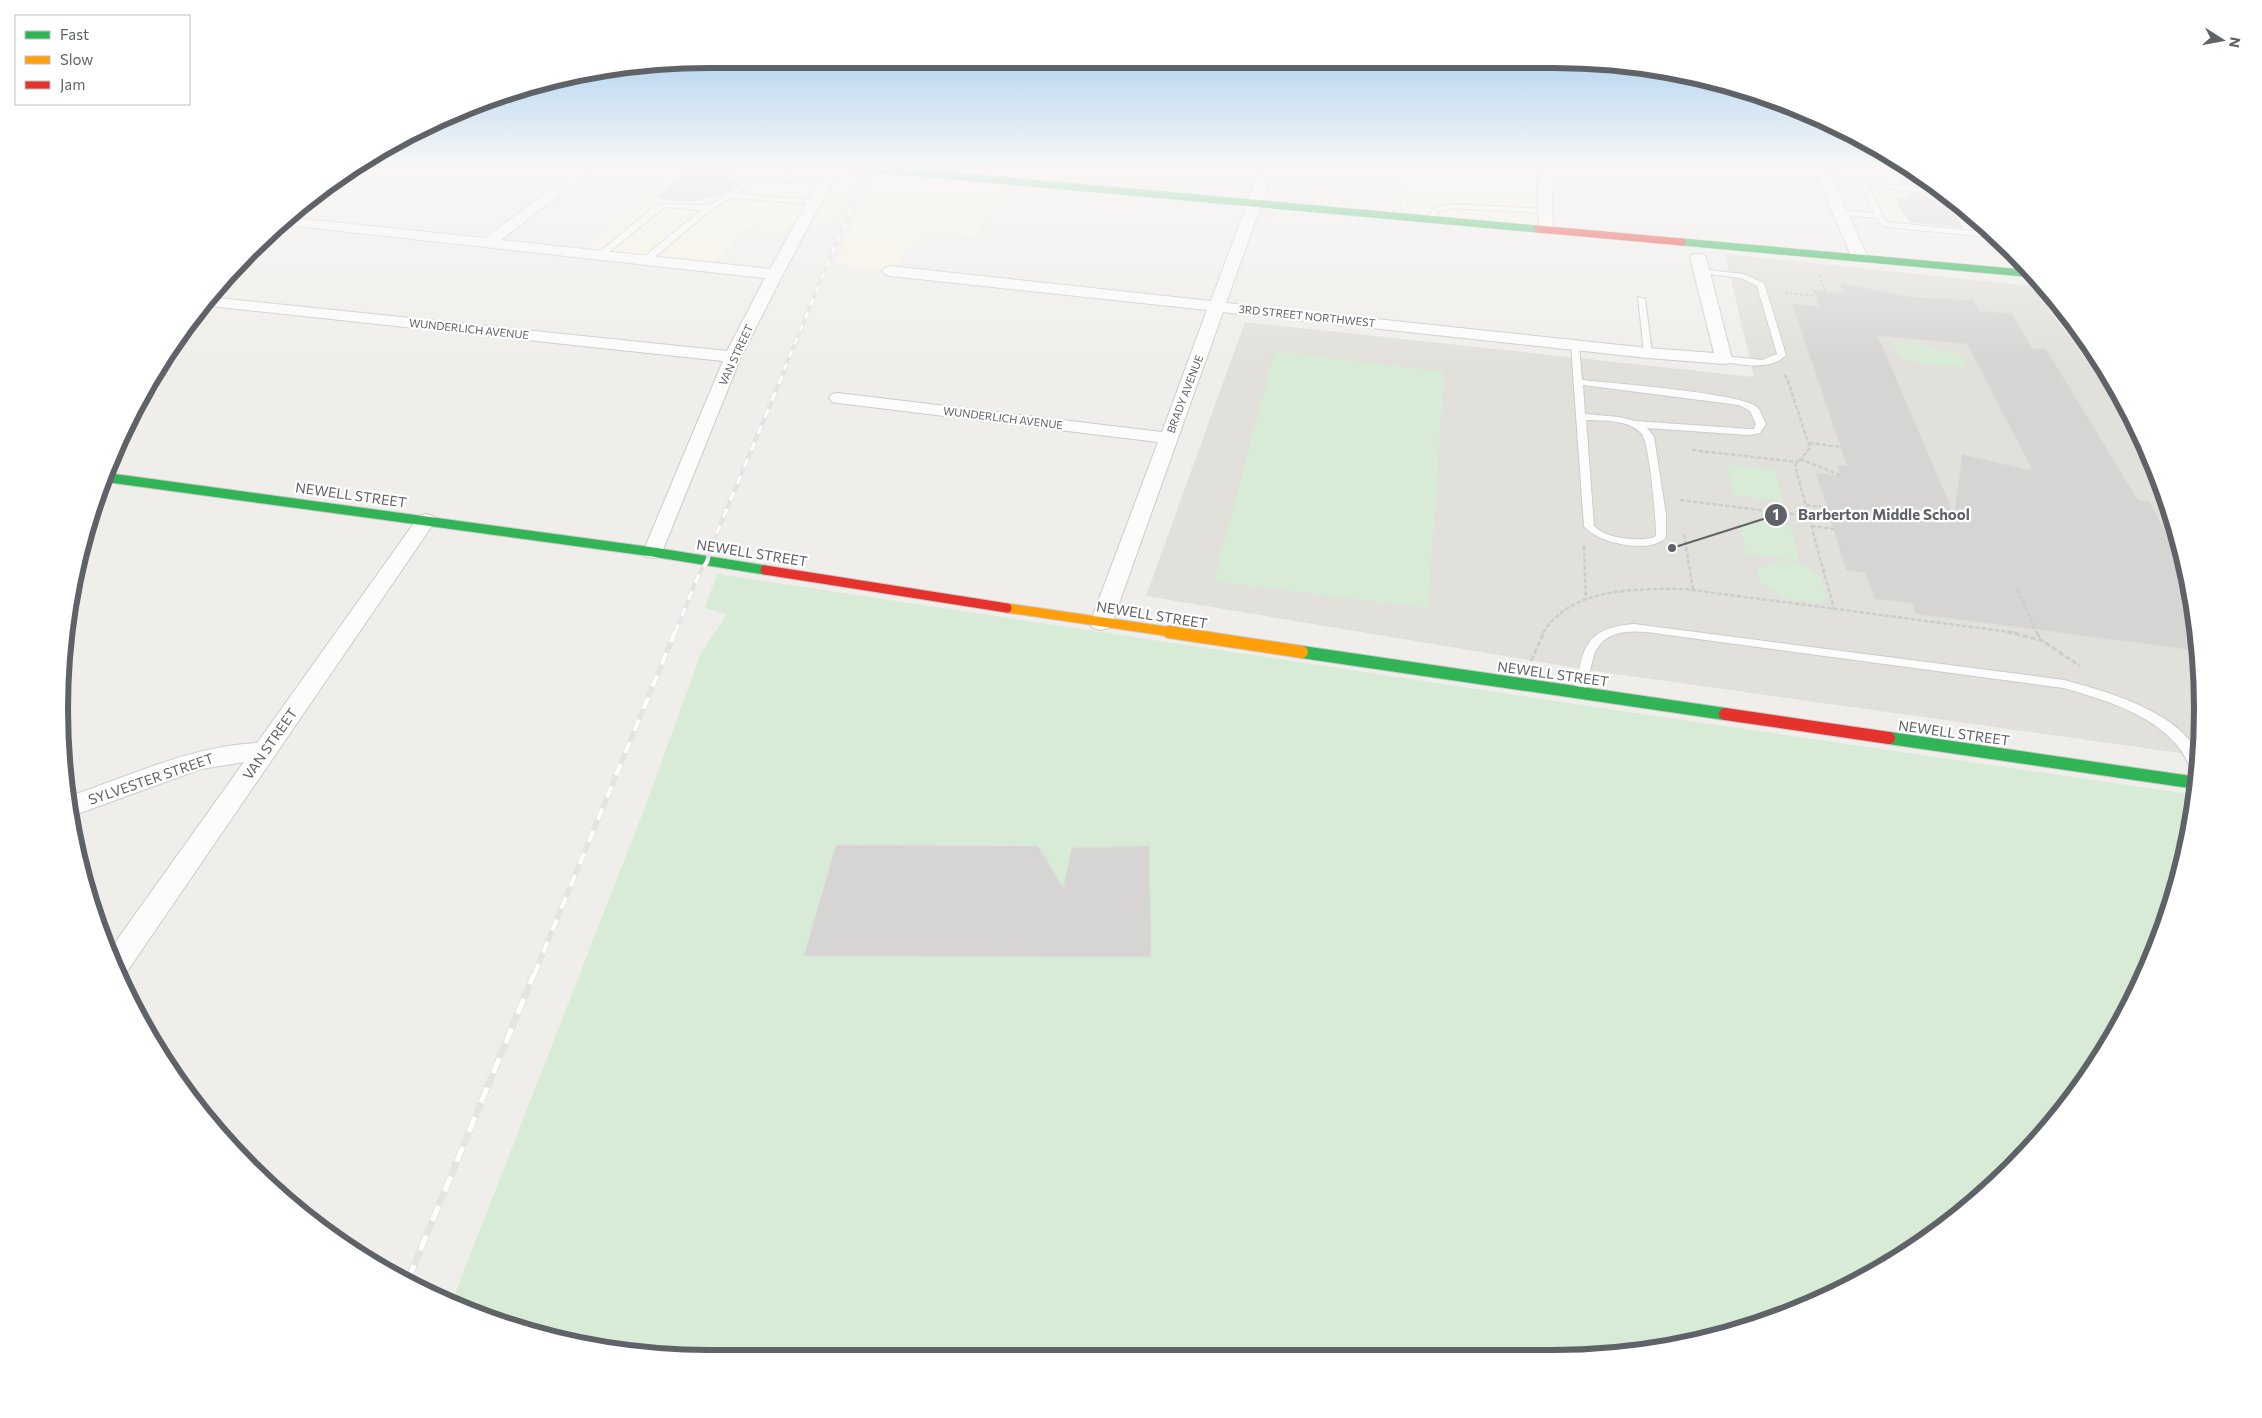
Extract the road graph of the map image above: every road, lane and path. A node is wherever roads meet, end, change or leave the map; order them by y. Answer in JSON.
{"nodes":[{"id":1,"x":386,"y":232,"type":"edge"},
{"id":2,"x":502,"y":232,"type":"edge"},
{"id":3,"x":628,"y":232,"type":"edge"},
{"id":4,"x":679,"y":232,"type":"edge"},
{"id":5,"x":798,"y":232,"type":"edge"},
{"id":6,"x":1245,"y":232,"type":"edge"},
{"id":7,"x":1570,"y":232,"type":"edge"},
{"id":8,"x":1849,"y":232,"type":"edge"},
{"id":9,"x":1951,"y":232,"type":"edge"},
{"id":10,"x":1985,"y":235,"type":"edge"},
{"id":11,"x":488,"y":243,"type":"junction"},
{"id":12,"x":600,"y":255,"type":"junction"},
{"id":13,"x":1860,"y":258,"type":"junction"},
{"id":14,"x":646,"y":260,"type":"junction"},
{"id":15,"x":1699,"y":264,"type":"joint"},
{"id":16,"x":1817,"y":270,"type":"dead end"},
{"id":17,"x":890,"y":272,"type":"dead end"},
{"id":18,"x":2023,"y":273,"type":"edge"},
{"id":19,"x":775,"y":274,"type":"junction"},
{"id":20,"x":1825,"y":291,"type":"dead end"},
{"id":21,"x":1782,"y":293,"type":"dead end"},
{"id":22,"x":1815,"y":296,"type":"dead end"},
{"id":23,"x":1641,"y":299,"type":"dead end"},
{"id":24,"x":214,"y":302,"type":"edge"},
{"id":25,"x":1218,"y":307,"type":"junction"},
{"id":26,"x":1575,"y":345,"type":"junction"},
{"id":27,"x":1648,"y":353,"type":"junction"},
{"id":28,"x":733,"y":357,"type":"junction"},
{"id":29,"x":1724,"y":359,"type":"junction"},
{"id":30,"x":1783,"y":375,"type":"dead end"},
{"id":31,"x":1578,"y":382,"type":"junction"},
{"id":32,"x":838,"y":398,"type":"dead end"},
{"id":33,"x":1581,"y":417,"type":"junction"},
{"id":34,"x":1634,"y":424,"type":"junction"},
{"id":35,"x":1168,"y":438,"type":"junction"},
{"id":36,"x":1809,"y":444,"type":"junction"},
{"id":37,"x":1841,"y":447,"type":"dead end"},
{"id":38,"x":1684,"y":449,"type":"dead end"},
{"id":39,"x":1799,"y":461,"type":"junction"},
{"id":40,"x":1840,"y":475,"type":"dead end"},
{"id":41,"x":111,"y":478,"type":"edge"},
{"id":42,"x":1806,"y":505,"type":"junction"},
{"id":43,"x":1827,"y":508,"type":"dead end"},
{"id":44,"x":1680,"y":509,"type":"dead end"},
{"id":45,"x":1808,"y":516,"type":"junction"},
{"id":46,"x":426,"y":520,"type":"junction"},
{"id":47,"x":1812,"y":526,"type":"junction"},
{"id":48,"x":1682,"y":527,"type":"dead end"},
{"id":49,"x":1834,"y":529,"type":"dead end"},
{"id":50,"x":1594,"y":533,"type":"junction"},
{"id":51,"x":653,"y":552,"type":"junction"},
{"id":52,"x":1693,"y":589,"type":"junction"},
{"id":53,"x":2017,"y":589,"type":"dead end"},
{"id":54,"x":1586,"y":600,"type":"junction"},
{"id":55,"x":1834,"y":609,"type":"junction"},
{"id":56,"x":1101,"y":623,"type":"junction"},
{"id":57,"x":2041,"y":640,"type":"junction"},
{"id":58,"x":2067,"y":658,"type":"dead end"},
{"id":59,"x":1530,"y":662,"type":"dead end"},
{"id":60,"x":1580,"y":693,"type":"junction"},
{"id":61,"x":264,"y":752,"type":"junction"},
{"id":62,"x":2192,"y":760,"type":"edge"},
{"id":63,"x":2190,"y":782,"type":"edge"},
{"id":64,"x":75,"y":805,"type":"edge"},
{"id":65,"x":119,"y":960,"type":"edge"}],
"edges":[{"from":1,"to":11,"type":"street"},
{"from":2,"to":11,"type":"street"},
{"from":3,"to":12,"type":"lane"},
{"from":4,"to":14,"type":"lane"},
{"from":5,"to":19,"type":"street","name":"VAN STREET"},
{"from":6,"to":25,"type":"street","name":"BRADY AVENUE"},
{"from":7,"to":13,"type":"street"},
{"from":8,"to":13,"type":"street"},
{"from":9,"to":10,"type":"lane"},
{"from":11,"to":12,"type":"street"},
{"from":12,"to":14,"type":"street"},
{"from":13,"to":18,"type":"street"},
{"from":14,"to":19,"type":"street"},
{"from":15,"to":29,"type":"street"},
{"from":15,"to":29,"type":"lane"},
{"from":16,"to":20,"type":"path"},
{"from":17,"to":25,"type":"street","name":"3RD STREET NORTHWEST"},
{"from":19,"to":28,"type":"street","name":"VAN STREET"},
{"from":21,"to":22,"type":"path"},
{"from":23,"to":27,"type":"lane"},
{"from":24,"to":28,"type":"street","name":"WUNDERLICH AVENUE"},
{"from":25,"to":26,"type":"street","name":"3RD STREET NORTHWEST"},
{"from":25,"to":35,"type":"street","name":"BRADY AVENUE"},
{"from":26,"to":27,"type":"street","name":"3RD STREET NORTHWEST"},
{"from":26,"to":31,"type":"lane"},
{"from":27,"to":29,"type":"street","name":"3RD STREET NORTHWEST"},
{"from":28,"to":51,"type":"street","name":"VAN STREET"},
{"from":30,"to":36,"type":"path"},
{"from":31,"to":33,"type":"lane"},
{"from":31,"to":34,"type":"lane"},
{"from":32,"to":35,"type":"street","name":"WUNDERLICH AVENUE"},
{"from":33,"to":34,"type":"lane"},
{"from":33,"to":50,"type":"lane"},
{"from":34,"to":50,"type":"lane"},
{"from":35,"to":56,"type":"street","name":"BRADY AVENUE"},
{"from":36,"to":37,"type":"path"},
{"from":36,"to":39,"type":"path"},
{"from":38,"to":39,"type":"path"},
{"from":39,"to":40,"type":"path"},
{"from":39,"to":42,"type":"path"},
{"from":41,"to":46,"type":"street","name":"NEWELL STREET"},
{"from":42,"to":43,"type":"path"},
{"from":42,"to":45,"type":"path"},
{"from":44,"to":45,"type":"path"},
{"from":45,"to":47,"type":"path"},
{"from":46,"to":51,"type":"street","name":"NEWELL STREET"},
{"from":46,"to":61,"type":"street","name":"VAN STREET"},
{"from":47,"to":49,"type":"path"},
{"from":47,"to":55,"type":"path"},
{"from":48,"to":52,"type":"path"},
{"from":50,"to":54,"type":"path"},
{"from":51,"to":56,"type":"street","name":"NEWELL STREET"},
{"from":52,"to":54,"type":"path"},
{"from":52,"to":55,"type":"path"},
{"from":53,"to":57,"type":"path"},
{"from":54,"to":59,"type":"path"},
{"from":55,"to":57,"type":"path"},
{"from":56,"to":60,"type":"street","name":"NEWELL STREET"},
{"from":57,"to":58,"type":"path"},
{"from":60,"to":62,"type":"lane"},
{"from":60,"to":63,"type":"street","name":"NEWELL STREET"},
{"from":61,"to":64,"type":"street","name":"SYLVESTER STREET"},
{"from":61,"to":65,"type":"street","name":"VAN STREET"}]}
